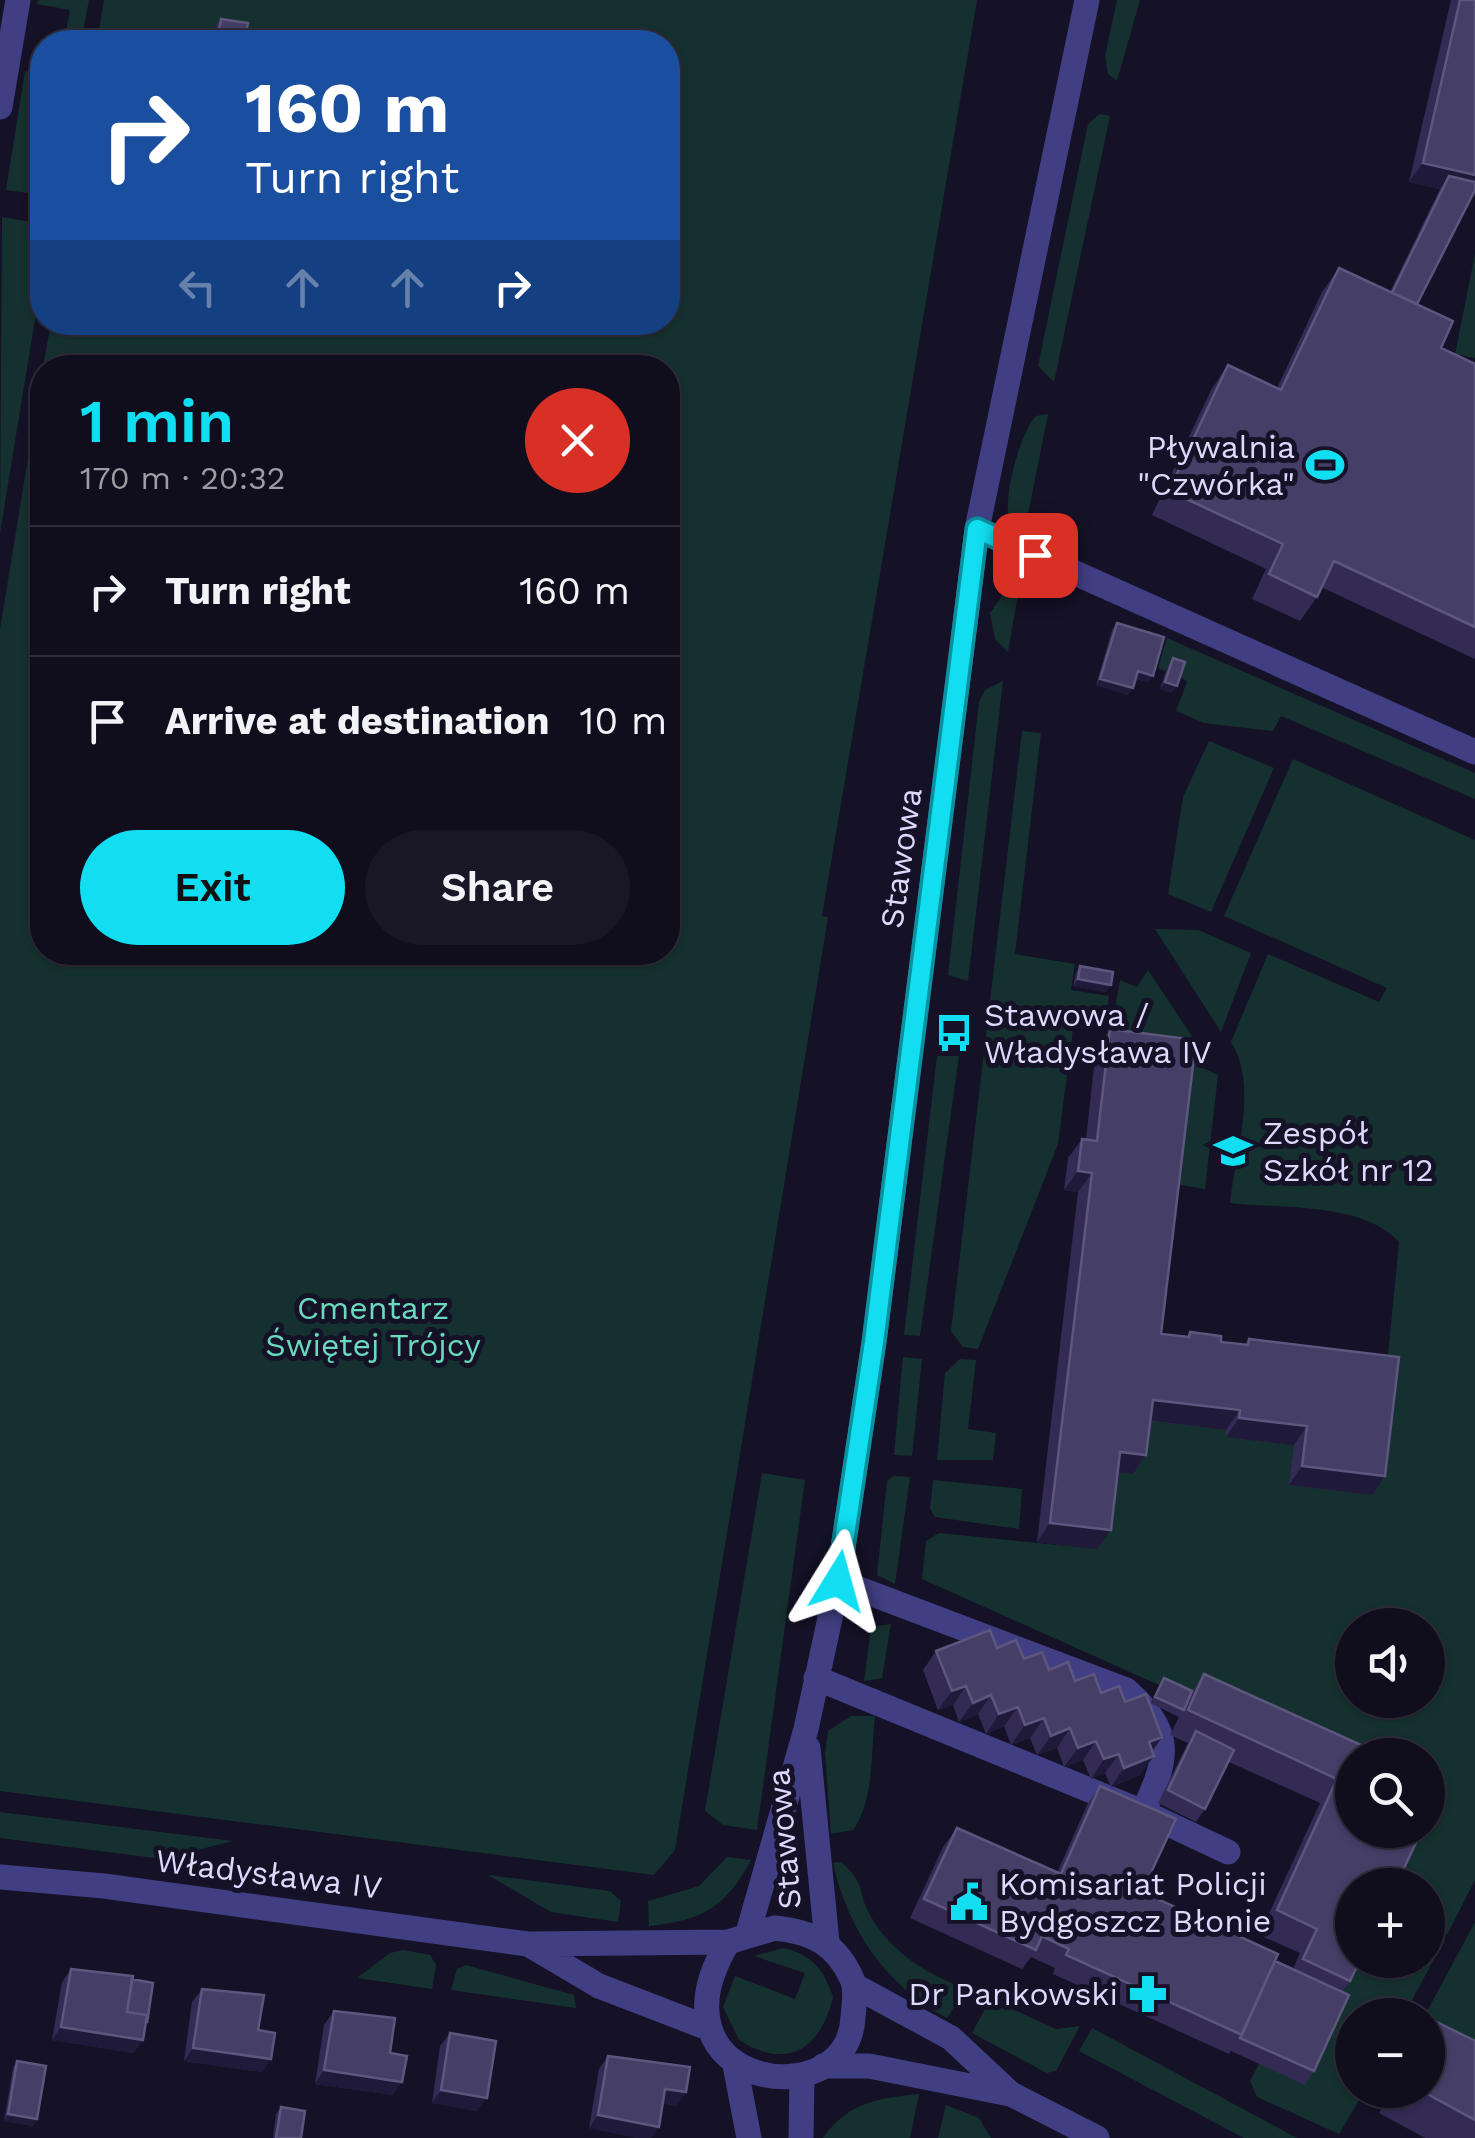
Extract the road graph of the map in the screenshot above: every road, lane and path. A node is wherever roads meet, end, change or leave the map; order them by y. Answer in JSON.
{"nodes":[{"id":1,"x":18,"y":0,"type":"edge"},
{"id":2,"x":1087,"y":0,"type":"edge"},
{"id":3,"x":0,"y":106,"type":"edge"},
{"id":4,"x":977,"y":529,"type":"junction"},
{"id":5,"x":1475,"y":752,"type":"edge"},
{"id":6,"x":838,"y":1581,"type":"junction"},
{"id":7,"x":816,"y":1678,"type":"junction"},
{"id":8,"x":806,"y":1729,"type":"junction"},
{"id":9,"x":1143,"y":1812,"type":"junction"},
{"id":10,"x":1228,"y":1852,"type":"dead end"},
{"id":11,"x":0,"y":1878,"type":"edge"},
{"id":12,"x":738,"y":1937,"type":"junction"},
{"id":13,"x":827,"y":1942,"type":"junction"},
{"id":14,"x":528,"y":1944,"type":"junction"},
{"id":15,"x":855,"y":1986,"type":"junction"},
{"id":16,"x":708,"y":2028,"type":"junction"},
{"id":17,"x":736,"y":2065,"type":"junction"},
{"id":18,"x":813,"y":2071,"type":"junction"},
{"id":19,"x":1010,"y":2094,"type":"junction"},
{"id":20,"x":749,"y":2138,"type":"edge"},
{"id":21,"x":801,"y":2138,"type":"edge"},
{"id":22,"x":1097,"y":2138,"type":"edge"}],
"edges":[{"from":1,"to":3,"type":"street"},
{"from":2,"to":4,"type":"street","name":"Stawowa"},
{"from":4,"to":5,"type":"street"},
{"from":4,"to":6,"type":"street","name":"Stawowa"},
{"from":6,"to":7,"type":"street","name":"Stawowa"},
{"from":6,"to":9,"type":"street"},
{"from":7,"to":8,"type":"street","name":"Stawowa"},
{"from":7,"to":9,"type":"street"},
{"from":8,"to":12,"type":"street","name":"Stawowa"},
{"from":8,"to":13,"type":"street","name":"Stawowa"},
{"from":9,"to":10,"type":"street"},
{"from":11,"to":14,"type":"street","name":"Władysława IV"},
{"from":12,"to":13,"type":"street"},
{"from":12,"to":14,"type":"street","name":"Władysława IV"},
{"from":12,"to":16,"type":"street"},
{"from":13,"to":15,"type":"street"},
{"from":14,"to":16,"type":"street","name":"Władysława IV"},
{"from":15,"to":18,"type":"street"},
{"from":15,"to":19,"type":"street"},
{"from":16,"to":17,"type":"street"},
{"from":17,"to":18,"type":"street"},
{"from":17,"to":20,"type":"street"},
{"from":18,"to":19,"type":"street"},
{"from":18,"to":21,"type":"street"},
{"from":19,"to":22,"type":"street"}]}
